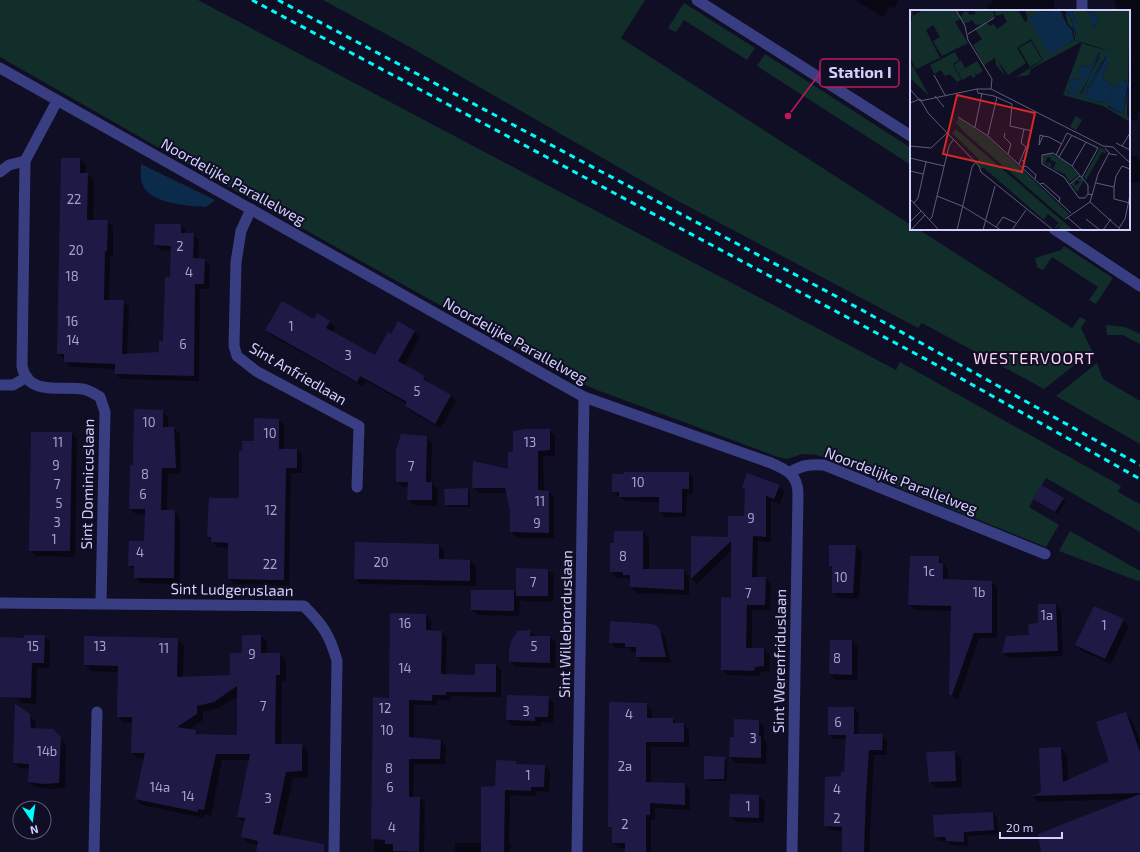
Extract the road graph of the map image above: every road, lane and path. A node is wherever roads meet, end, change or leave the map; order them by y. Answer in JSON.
{"nodes":[{"id":1,"x":697,"y":0,"type":"edge"},
{"id":2,"x":0,"y":69,"type":"edge"},
{"id":3,"x":57,"y":101,"type":"junction"},
{"id":4,"x":910,"y":135,"type":"edge"},
{"id":5,"x":25,"y":161,"type":"junction"},
{"id":6,"x":0,"y":172,"type":"edge"},
{"id":7,"x":251,"y":209,"type":"junction"},
{"id":8,"x":1056,"y":230,"type":"edge"},
{"id":9,"x":1140,"y":286,"type":"edge"},
{"id":10,"x":27,"y":377,"type":"junction"},
{"id":11,"x":0,"y":385,"type":"edge"},
{"id":12,"x":584,"y":397,"type":"junction"},
{"id":13,"x":791,"y":472,"type":"junction"},
{"id":14,"x":357,"y":487,"type":"dead end"},
{"id":15,"x":1045,"y":554,"type":"dead end"},
{"id":16,"x":0,"y":603,"type":"edge"},
{"id":17,"x":101,"y":603,"type":"junction"},
{"id":18,"x":97,"y":712,"type":"dead end"},
{"id":19,"x":94,"y":852,"type":"edge"},
{"id":20,"x":334,"y":852,"type":"edge"},
{"id":21,"x":577,"y":852,"type":"edge"},
{"id":22,"x":792,"y":852,"type":"edge"}],
"edges":[{"from":1,"to":4,"type":"street"},
{"from":2,"to":3,"type":"street","name":"Noordelijke Parallelweg"},
{"from":3,"to":5,"type":"street"},
{"from":3,"to":7,"type":"street","name":"Noordelijke Parallelweg"},
{"from":5,"to":6,"type":"street"},
{"from":5,"to":10,"type":"street"},
{"from":7,"to":12,"type":"street","name":"Noordelijke Parallelweg"},
{"from":7,"to":14,"type":"street","name":"Sint Anfriedlaan"},
{"from":8,"to":9,"type":"street"},
{"from":10,"to":11,"type":"street"},
{"from":10,"to":17,"type":"street","name":"Sint Dominicuslaan"},
{"from":12,"to":13,"type":"street","name":"Noordelijke Parallelweg"},
{"from":12,"to":21,"type":"street","name":"Sint Willebrorduslaan"},
{"from":13,"to":15,"type":"street","name":"Noordelijke Parallelweg"},
{"from":13,"to":22,"type":"street","name":"Sint Werenfriduslaan"},
{"from":16,"to":17,"type":"street","name":"Sint Ludgeruslaan"},
{"from":17,"to":20,"type":"street","name":"Sint Ludgeruslaan"},
{"from":18,"to":19,"type":"street"}]}
